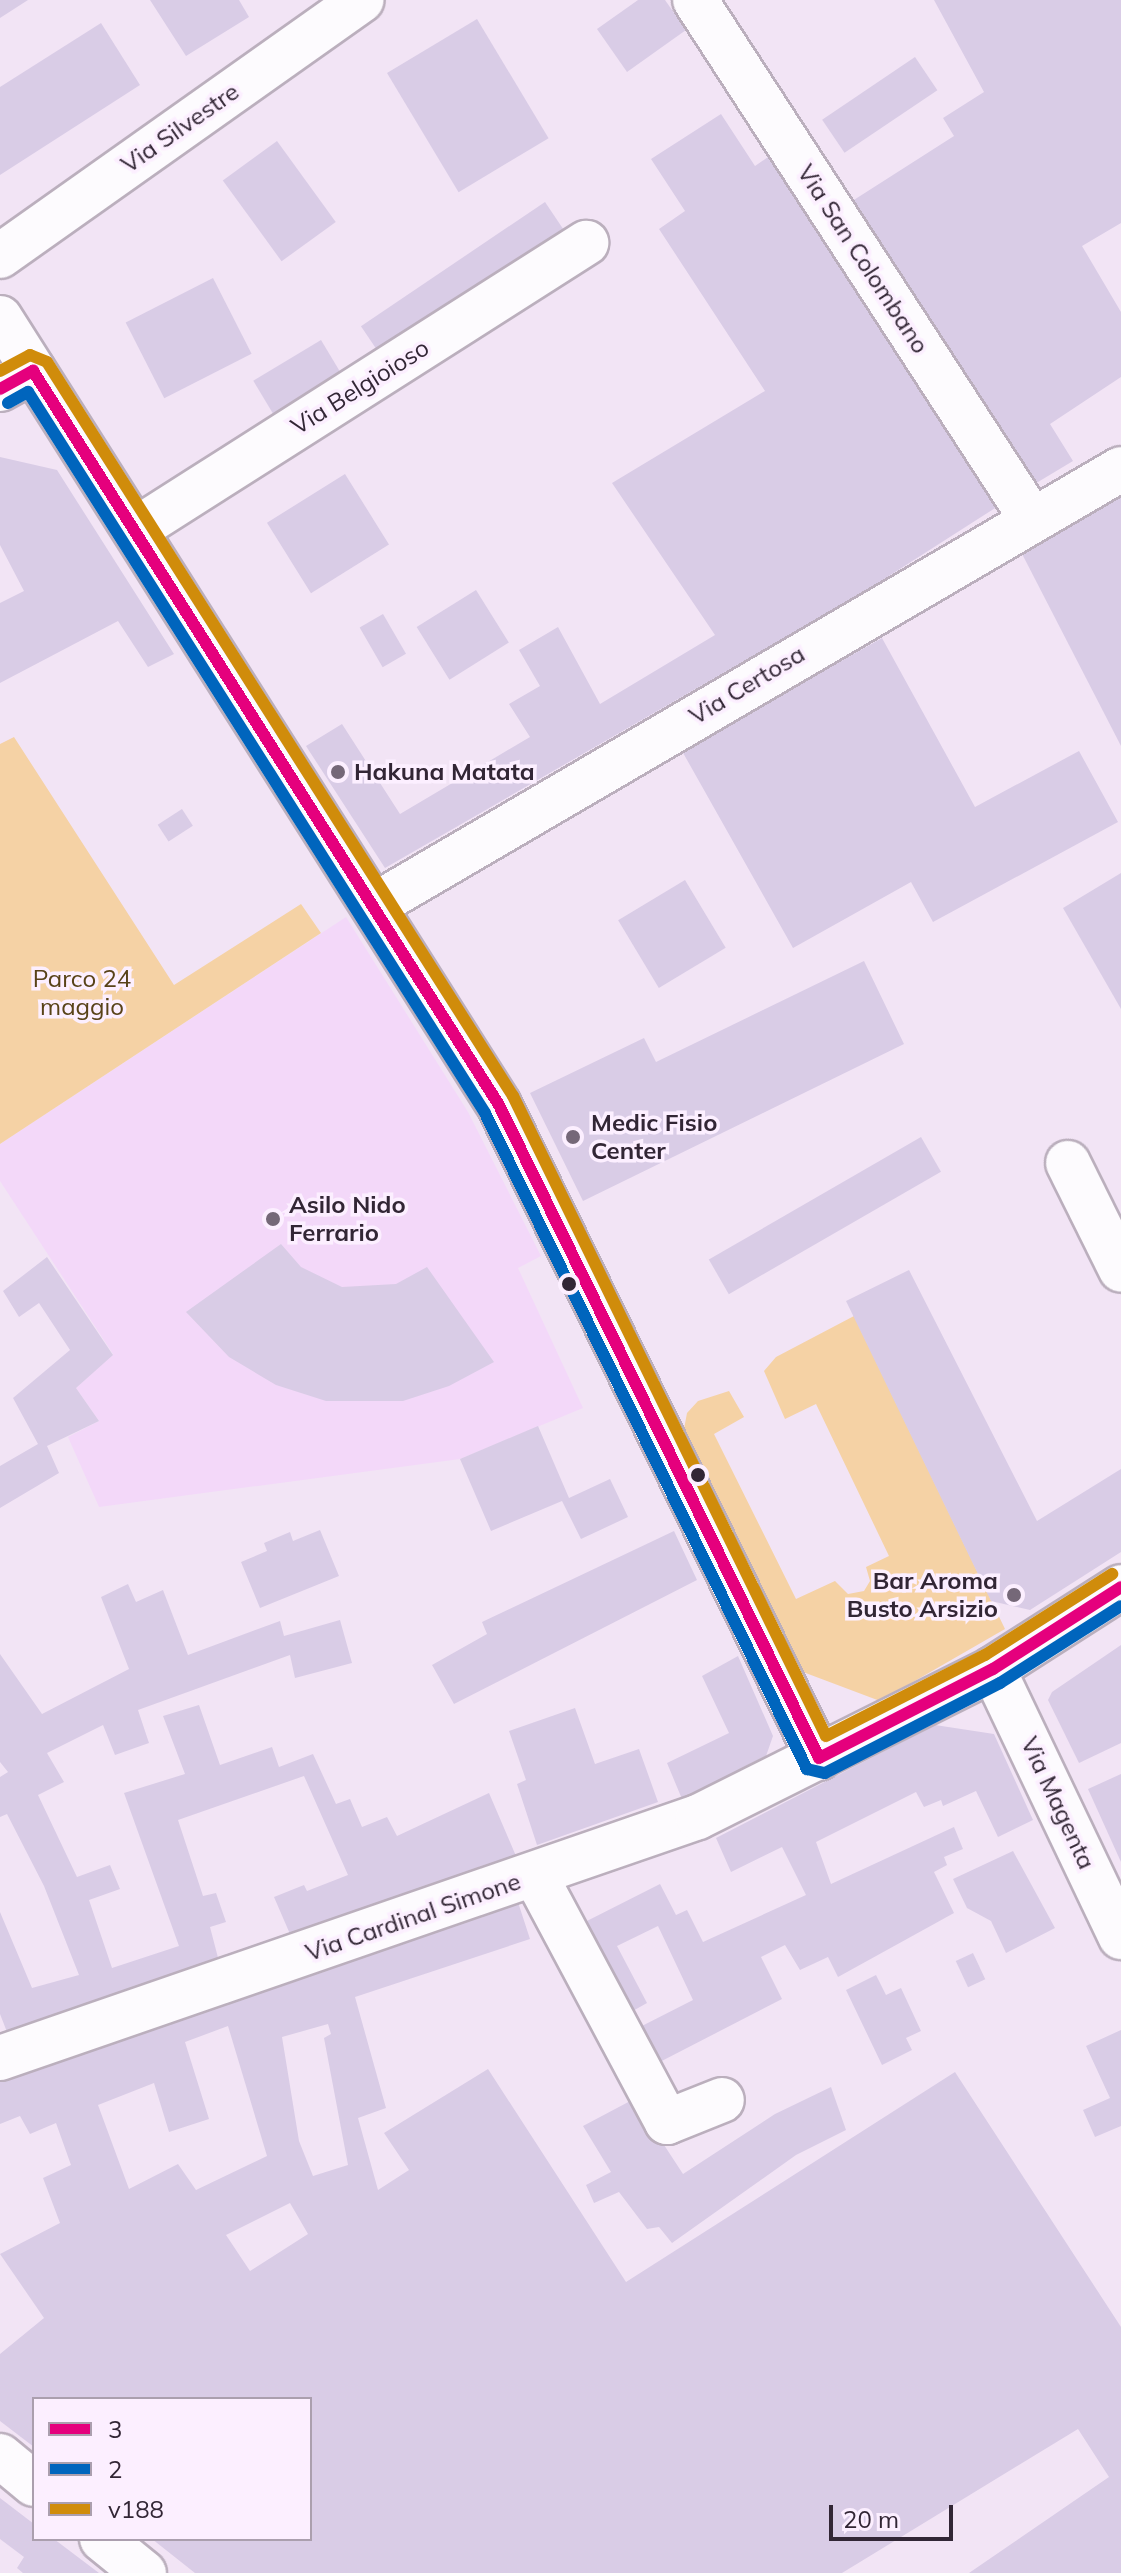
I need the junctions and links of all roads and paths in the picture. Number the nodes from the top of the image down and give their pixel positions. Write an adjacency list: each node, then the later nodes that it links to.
1 (361, 0): 4 (street, Via Silvestre)
2 (695, 0): 8 (street, Via San Colombano)
3 (586, 243): 9 (street, Via Belgioioso)
4 (0, 256)
5 (0, 318): 6 (street)
6 (16, 380): 9 (street)
7 (1121, 469): 8 (street, Via Certosa)
8 (1031, 518): 10 (street, Via Certosa)
9 (135, 530): 10 (street)
10 (375, 905): 15 (street)
11 (1068, 1163): 12 (street)
12 (1121, 1270)
13 (1121, 1587): 14 (street, Via Cardinal Simone)
14 (993, 1669): 15 (street, Via Cardinal Simone); 17 (street, Via Magenta)
15 (819, 1758): 16 (street, Via Cardinal Simone)
16 (535, 1875): 18 (street, Via Cardinal Simone); 19 (street)
17 (1121, 1937)
18 (1, 2054)
19 (722, 2100)
20 (0, 2456): 21 (street)
21 (32, 2482)
22 (104, 2541): 23 (street)
23 (144, 2573)

